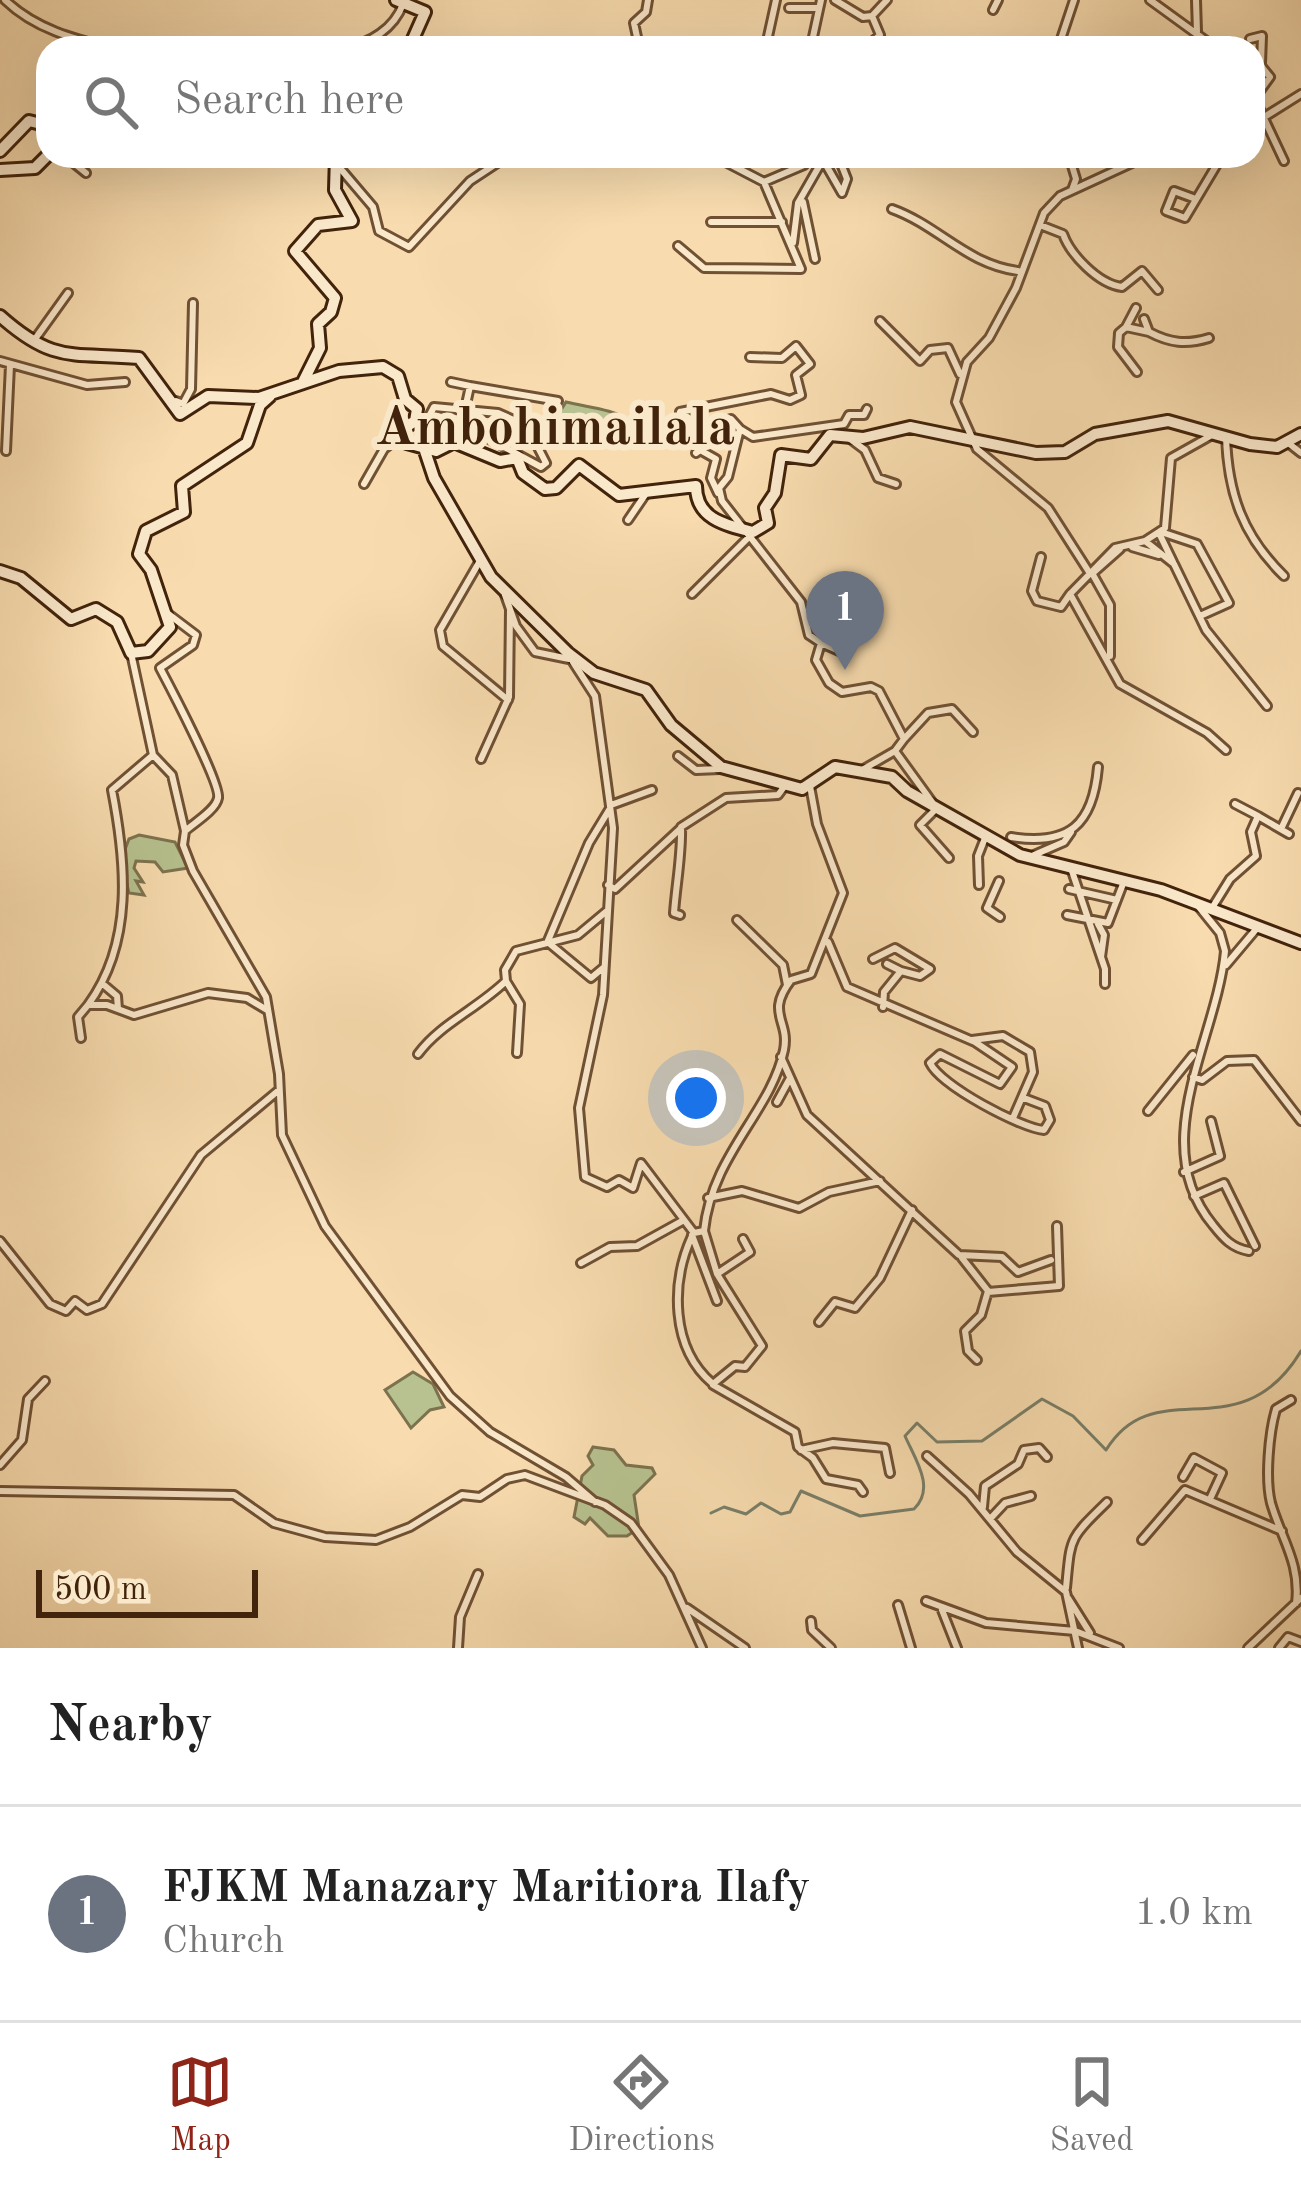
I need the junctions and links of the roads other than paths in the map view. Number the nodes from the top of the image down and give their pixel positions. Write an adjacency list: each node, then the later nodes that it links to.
1 (5, 0): 18 (street)
2 (430, 0): 13 (street)
3 (648, 0): 21 (street)
4 (776, 0): 22 (street)
5 (887, 0): 16 (street)
6 (998, 0): 15 (street)
7 (1074, 0): 25 (street)
8 (1150, 0): 17 (street)
9 (840, 1): 16 (street)
10 (399, 2): 13 (street); 19 (street)
11 (1197, 2): 17 (street)
12 (819, 4): 14 (street); 23 (street)
13 (417, 7): 20 (street)
14 (788, 8)
15 (992, 10)
16 (872, 16): 24 (street)
17 (1197, 32): 26 (street)
18 (66, 36)
19 (375, 36)
20 (415, 36)
21 (637, 36)
22 (767, 36)
23 (814, 36)
24 (879, 36)
25 (1062, 36)
26 (1202, 36)
27 (1301, 94): 28 (street)
28 (1265, 118)
29 (36, 123): 31 (street)
30 (1265, 126): 32 (street)
31 (0, 151)
32 (1284, 161)
33 (36, 167): 46 (street)
34 (80, 168): 47 (street)
35 (336, 168): 78 (street)
36 (343, 168): 37 (street)
37 (490, 168)
38 (737, 168): 48 (street)
39 (797, 168): 48 (street)
40 (818, 168): 51 (street)
41 (830, 168): 42 (street)
42 (843, 168)
43 (1073, 168): 49 (street)
44 (1114, 168): 49 (street)
45 (1216, 168): 50 (street)
46 (0, 170)
47 (86, 173)
48 (764, 182): 54 (street)
49 (1072, 190): 55 (street)
50 (1193, 198): 50 (street)
51 (802, 199): 56 (street); 58 (street)
52 (892, 209): 59 (street)
53 (711, 222): 54 (street)
54 (782, 222): 56 (street)
55 (1040, 225): 59 (street); 60 (street)
56 (792, 244): 57 (street)
57 (678, 246)
58 (815, 259)
59 (1018, 272): 76 (street)
60 (1158, 290)
61 (68, 293): 71 (street)
62 (193, 302): 82 (street)
63 (1136, 308): 67 (street)
64 (0, 316): 68 (street)
65 (1144, 319): 69 (street)
66 (880, 321): 76 (street)
67 (1126, 327): 69 (street); 75 (street)
68 (6, 328): 71 (street)
69 (1149, 332): 70 (street)
70 (1209, 338)
71 (32, 343): 82 (street)
72 (750, 357): 86 (street)
73 (0, 361): 74 (street)
74 (10, 365): 77 (street); 95 (street)
75 (1137, 372)
76 (961, 376): 92 (street)
77 (125, 382)
78 (303, 382): 81 (street); 87 (street)
79 (451, 382): 80 (street)
80 (470, 386): 83 (street); 84 (street)
81 (270, 395): 82 (street); 118 (street)
82 (168, 401)
83 (558, 401)
84 (465, 409): 88 (street); 88 (street)
85 (867, 409): 86 (street)
86 (740, 429): 101 (street)
87 (402, 434): 94 (street); 98 (street)
88 (435, 434): 94 (street)
89 (1301, 434): 93 (street)
90 (1220, 435): 92 (street); 93 (street); 103 (street); 113 (street)
91 (847, 436): 92 (street); 99 (street); 104 (street)
92 (971, 438): 112 (street)
93 (1284, 444): 96 (street)
94 (426, 450): 100 (street); 107 (street)
95 (6, 451)
96 (1301, 452)
97 (696, 453): 101 (street)
98 (364, 484)
99 (896, 484)
100 (645, 495): 102 (street); 104 (street)
101 (721, 495): 104 (street)
102 (628, 520)
103 (1160, 532): 105 (street); 110 (street); 119 (street)
104 (749, 533): 115 (street); 120 (street)
105 (1145, 541): 106 (street); 108 (street)
106 (1123, 545): 108 (street); 112 (street)
107 (483, 556): 114 (street); 125 (street)
108 (1160, 556): 110 (street)
109 (1041, 557): 116 (street)
110 (1174, 564): 119 (street)
111 (0, 571): 121 (street)
112 (1089, 574): 116 (street); 124 (street)
113 (1284, 576)
114 (502, 590): 117 (street); 122 (street)
115 (692, 594)
116 (1070, 594): 124 (street)
117 (510, 610): 122 (street); 125 (street)
118 (166, 611): 121 (street); 146 (street)
119 (1199, 616): 126 (street)
120 (821, 643): 123 (street); 128 (street)
121 (131, 653): 131 (street)
122 (565, 653): 134 (street); 142 (street)
123 (846, 654)
124 (1109, 659): 129 (street)
125 (508, 700): 133 (street)
126 (1267, 706)
127 (973, 732): 128 (street)
128 (904, 739): 130 (street)
129 (1226, 750)
130 (895, 751): 136 (street); 143 (street)
131 (153, 755): 146 (street); 179 (street)
132 (678, 756): 134 (street)
133 (481, 759)
134 (722, 766): 138 (street)
135 (1099, 767): 147 (street)
136 (856, 774): 137 (street); 143 (street)
137 (811, 786): 138 (street); 169 (street)
138 (784, 787): 145 (street)
139 (652, 790): 142 (street)
140 (1298, 793): 144 (street)
141 (1235, 804): 144 (street)
142 (611, 806): 155 (street); 170 (street)
143 (935, 807): 148 (street); 151 (street)
144 (1258, 816): 161 (street)
145 (680, 829): 155 (street); 163 (street)
146 (185, 831): 184 (street)
147 (1071, 832): 149 (street); 150 (street)
148 (984, 835): 150 (street); 156 (street)
149 (1011, 837)
150 (1025, 857): 152 (street)
151 (949, 858)
152 (1072, 871): 154 (street); 158 (street)
153 (999, 881): 165 (street)
154 (1123, 884): 159 (street); 160 (street)
155 (608, 885): 162 (street)
156 (979, 885)
157 (1069, 889): 158 (street)
158 (1081, 892): 159 (street); 167 (street)
159 (1118, 900): 167 (street)
160 (1192, 900): 161 (street); 175 (street)
161 (1212, 908): 168 (street)
162 (608, 910): 170 (street); 174 (street)
163 (680, 915)
164 (1067, 915): 167 (street)
165 (1000, 917)
166 (737, 920): 180 (street)
167 (1093, 921): 178 (street)
168 (1258, 927): 171 (street); 175 (street)
169 (827, 939): 180 (street); 182 (street)
170 (547, 943): 174 (street); 177 (street)
171 (1301, 943)
172 (873, 959): 176 (street)
173 (886, 964): 176 (street)
174 (605, 965): 207 (street)
175 (1223, 968): 187 (street)
176 (901, 971): 182 (street)
177 (506, 981): 188 (street); 189 (street)
178 (1105, 984)
179 (104, 985): 181 (street); 183 (street)
180 (787, 985): 190 (street)
181 (88, 1005): 183 (street); 185 (street)
182 (883, 1007): 186 (street)
183 (118, 1009): 184 (street)
184 (270, 1012): 195 (street)
185 (81, 1038)
186 (970, 1040): 196 (street); 199 (street)
187 (1198, 1047): 191 (street); 192 (street)
188 (517, 1053)
189 (418, 1054)
190 (781, 1056): 193 (street); 205 (street)
191 (1176, 1076): 194 (street); 198 (street)
192 (1193, 1077): 194 (street); 201 (street)
193 (789, 1080): 197 (street); 203 (street)
194 (1192, 1089): 202 (street)
195 (278, 1090): 211 (street); 233 (street)
196 (1024, 1098): 199 (street); 199 (street)
197 (777, 1102)
198 (1148, 1111)
199 (1013, 1118)
200 (1211, 1121): 202 (street)
201 (1301, 1121)
202 (1184, 1172): 204 (street)
203 (880, 1181): 205 (street); 206 (street)
204 (1193, 1196): 204 (street)
205 (708, 1198): 209 (street)
206 (912, 1210): 212 (street); 218 (street)
207 (684, 1220): 209 (street); 214 (street)
208 (1058, 1226): 216 (street)
209 (696, 1233): 215 (street); 217 (street); 221 (street)
210 (743, 1239): 215 (street)
211 (0, 1241)
212 (959, 1255): 213 (street); 216 (street)
213 (1052, 1260)
214 (581, 1263)
215 (717, 1274): 221 (street)
216 (988, 1292): 219 (street)
217 (717, 1300)
218 (819, 1322)
219 (977, 1360)
220 (45, 1381): 226 (street)
221 (710, 1383): 223 (street)
222 (1291, 1400): 237 (street)
223 (801, 1450): 227 (street); 230 (street)
224 (927, 1456): 235 (street)
225 (1047, 1457): 235 (street)
226 (0, 1465)
227 (890, 1473)
228 (1183, 1477): 232 (street)
229 (0, 1491): 233 (street)
230 (863, 1492)
231 (1031, 1496): 236 (street)
232 (1210, 1499): 237 (street); 238 (street)
233 (595, 1502): 246 (street)
234 (1107, 1502): 242 (street)
235 (983, 1510): 236 (street)
236 (991, 1518): 242 (street)
237 (1282, 1531): 239 (street)
238 (1142, 1540)
239 (1290, 1544): 240 (street); 244 (street)
240 (1301, 1556)
241 (478, 1574): 252 (street)
242 (1067, 1595): 249 (street); 250 (street)
243 (926, 1600): 247 (street)
244 (1299, 1600): 260 (street)
245 (898, 1605): 256 (street)
246 (684, 1606): 253 (street); 254 (street)
247 (942, 1610): 249 (street); 257 (street)
248 (811, 1621): 255 (street)
249 (1076, 1631): 250 (street); 258 (street)
250 (1091, 1636): 259 (street)
251 (1300, 1644): 261 (street)
252 (458, 1648)
253 (702, 1648)
254 (745, 1648)
255 (830, 1648)
256 (911, 1648)
257 (957, 1648)
258 (1078, 1648)
259 (1119, 1648)
260 (1248, 1648)
261 (1279, 1648)

